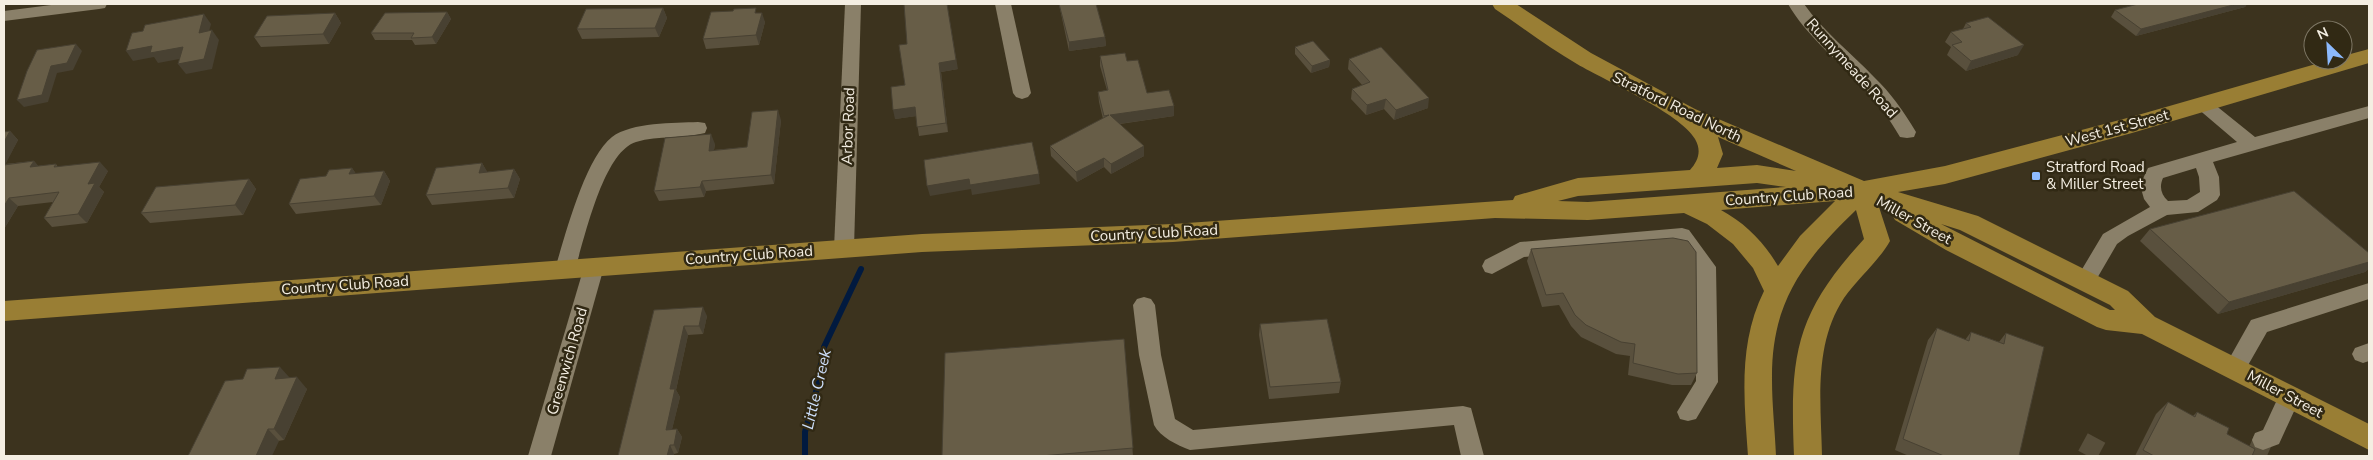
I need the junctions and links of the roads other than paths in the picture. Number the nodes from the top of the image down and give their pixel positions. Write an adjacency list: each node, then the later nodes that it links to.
1 (99, 4): 6 (street)
2 (853, 4): 21 (street, Arbor Road)
3 (1003, 4): 8 (street)
4 (1502, 4): 11 (main road, Stratford Road North)
5 (1796, 4): 13 (street, Runnymeade Road)
6 (4, 16)
7 (2369, 57): 9 (main road, West 1st Street)
8 (1022, 93)
9 (2203, 104): 14 (street); 17 (main road, West 1st Street)
10 (2369, 112): 14 (street)
11 (1688, 115): 16 (main road); 17 (main road, Stratford Road North)
12 (698, 128): 24 (street)
13 (1907, 132)
14 (2252, 144): 15 (street)
15 (2202, 159): 19 (street); 19 (street)
16 (1696, 179): 17 (main road, Country Club Road); 20 (main road, Country Club Road)
17 (1862, 190): 18 (main road, Country Club Road); 25 (main road, Miller Street); 26 (main road); 30 (main road, Miller Street); 39 (main road)
18 (1684, 203): 20 (main road, Country Club Road); 26 (main road)
19 (2164, 208): 25 (street)
20 (1495, 209): 21 (main road, Country Club Road)
21 (844, 248): 23 (main road, Country Club Road)
22 (1492, 266): 33 (street)
23 (594, 267): 24 (main road, Country Club Road); 36 (street, Greenwich Road)
24 (565, 269): 29 (main road, Country Club Road)
25 (2085, 281): 30 (main road, Miller Street)
26 (1776, 290): 38 (main road)
27 (2369, 292): 31 (street)
28 (1144, 306): 37 (street)
29 (4, 311)
30 (2146, 324): 31 (main road, Miller Street)
31 (2235, 368): 32 (main road, Miller Street)
32 (2290, 396): 34 (main road, Miller Street); 35 (street)
33 (1688, 412)
34 (2369, 438)
35 (2263, 440)
36 (539, 456)
37 (1472, 456)
38 (1762, 456)
39 (1808, 456)

